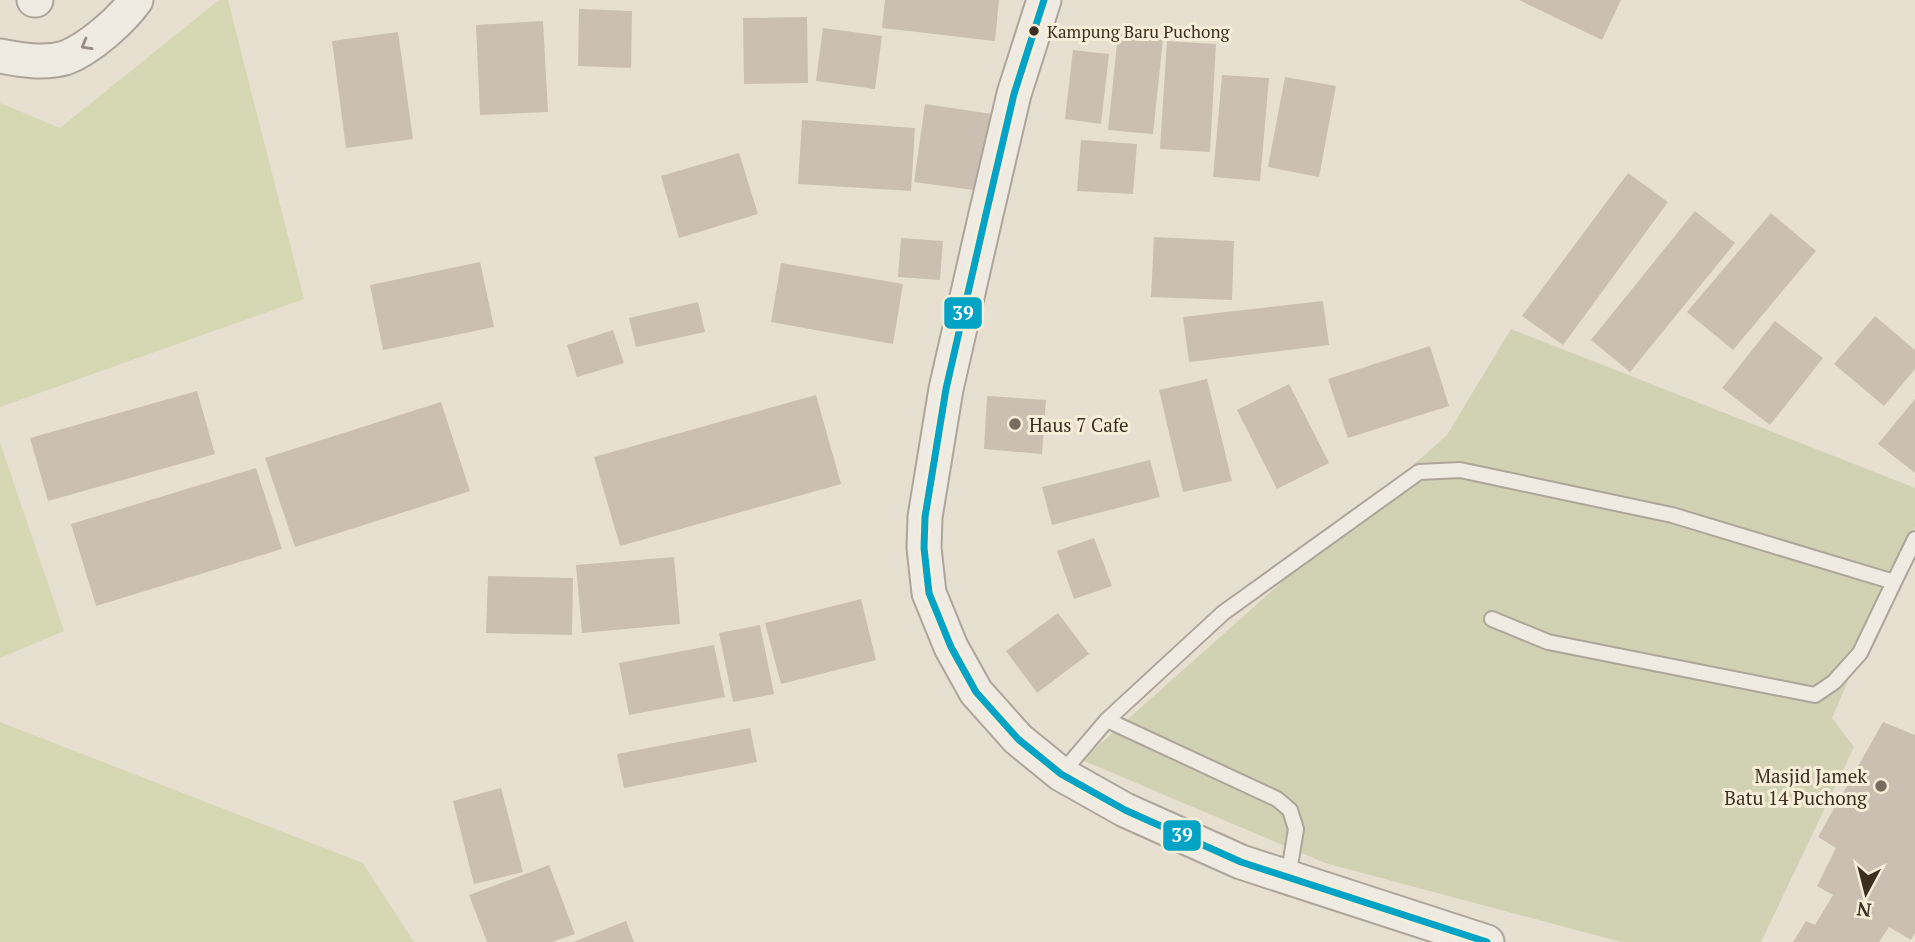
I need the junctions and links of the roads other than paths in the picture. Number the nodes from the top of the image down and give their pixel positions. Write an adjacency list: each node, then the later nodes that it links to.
1 (136, 0): 3 (street, one-way to 3)
2 (1044, 0): 8 (street)
3 (0, 56)
4 (1915, 539): 5 (lane)
5 (1894, 582): 6 (lane); 7 (lane)
6 (1492, 619)
7 (1107, 720): 8 (lane); 9 (lane)
8 (1061, 774): 9 (street)
9 (1288, 878): 10 (street)
10 (1487, 942)

